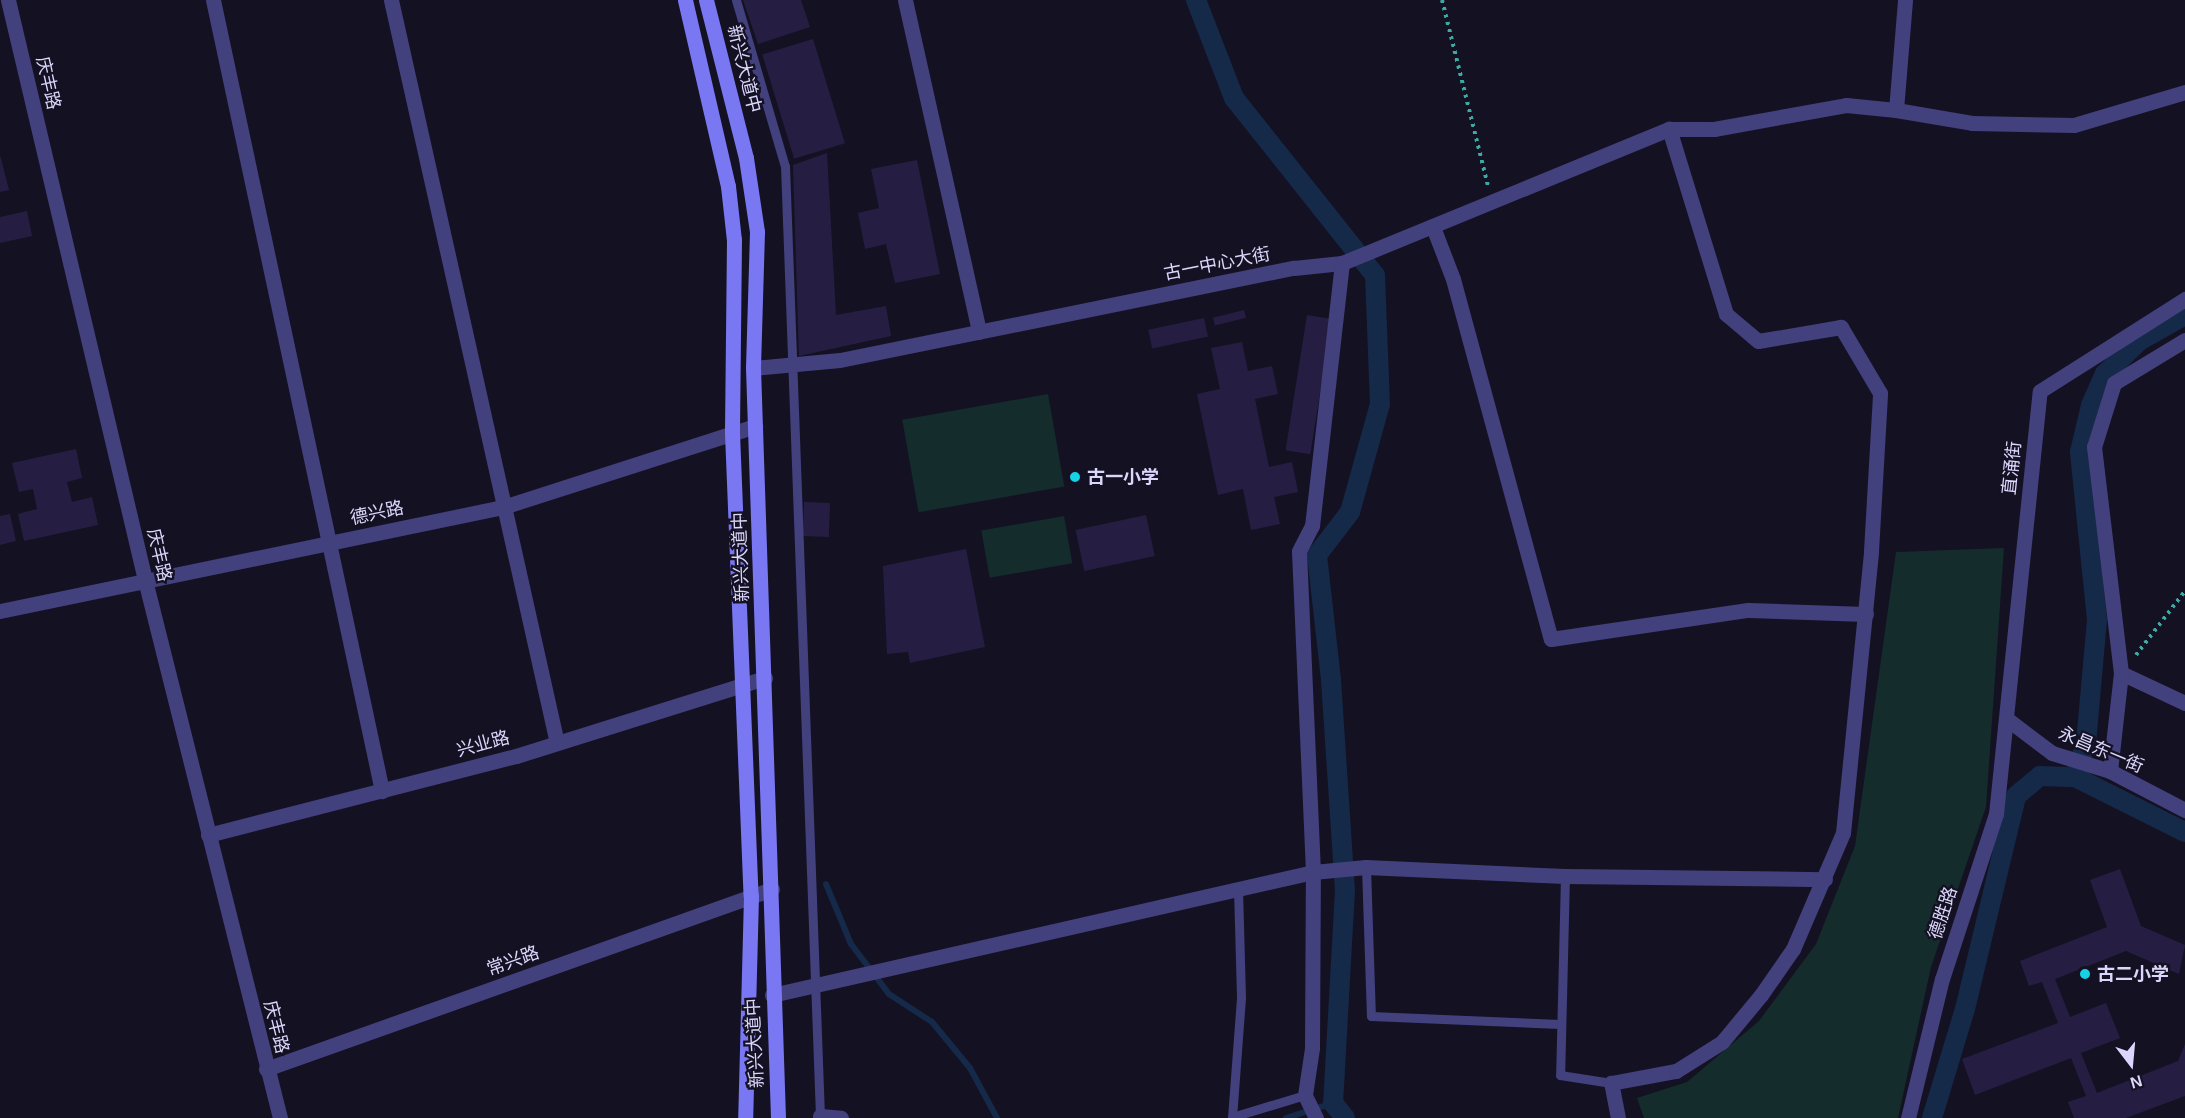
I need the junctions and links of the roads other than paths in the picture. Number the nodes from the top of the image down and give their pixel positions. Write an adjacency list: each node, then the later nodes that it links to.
1 (8, 0): 23 (street, 庆丰路)
2 (213, 0): 22 (street)
3 (391, 0): 21 (street)
4 (685, 0): 20 (main road, 新兴大道中)
5 (706, 0): 18 (main road, 新兴大道中)
6 (736, 0): 17 (lane)
7 (905, 0): 15 (street)
8 (1905, 0): 10 (street)
9 (2185, 92): 10 (street)
10 (1896, 110): 11 (street)
11 (1669, 129): 12 (street, 古一中心大街); 25 (street)
12 (1433, 227): 13 (street, 古一中心大街); 25 (street)
13 (1342, 263): 15 (street, 古一中心大街); 37 (street)
14 (2185, 299): 30 (street, 直涌街)
15 (979, 332): 17 (street, 古一中心大街)
16 (2185, 340): 26 (street)
17 (796, 364): 18 (street, 古一中心大街); 43 (lane)
18 (753, 368): 19 (main road, 新兴大道中)
19 (755, 426): 20 (street, 德兴路); 27 (main road, 新兴大道中)
20 (732, 434): 21 (street, 德兴路); 28 (main road, 新兴大道中)
21 (503, 507): 22 (street, 德兴路); 31 (street)
22 (326, 543): 23 (street, 德兴路); 33 (street)
23 (145, 580): 24 (street, 德兴路); 35 (street, 庆丰路)
24 (0, 611)
25 (1866, 614): 39 (street)
26 (2121, 673): 29 (street); 32 (street)
27 (765, 678): 28 (street, 兴业路); 40 (main road, 新兴大道中)
28 (741, 686): 31 (street, 兴业路); 42 (main road, 新兴大道中)
29 (2185, 703)
30 (2007, 719): 32 (street, 永昌东一街); 56 (street, 德胜路)
31 (557, 743): 33 (street, 兴业路)
32 (2110, 771): 34 (street, 永昌东一街)
33 (382, 791): 35 (street, 兴业路)
34 (2185, 810)
35 (208, 835): 46 (street, 庆丰路)
36 (1366, 867): 37 (street); 38 (street); 45 (lane)
37 (1313, 872): 41 (street); 48 (street)
38 (1565, 876): 39 (street); 45 (lane)
39 (1825, 879): 47 (street)
40 (772, 889): 42 (street, 常兴路); 44 (main road, 新兴大道中)
41 (1238, 889): 43 (street); 48 (lane)
42 (751, 896): 46 (street, 常兴路); 51 (main road, 新兴大道中)
43 (819, 984): 44 (street); 49 (lane)
44 (772, 994): 52 (main road, 新兴大道中)
45 (1560, 1024): 47 (lane)
46 (266, 1069): 50 (street, 庆丰路)
47 (1611, 1083): 55 (street)
48 (1305, 1095): 54 (street)
49 (820, 1117): 53 (street)
50 (280, 1118)
51 (745, 1118)
52 (778, 1118)
53 (841, 1118)
54 (1316, 1118)
55 (1618, 1118)
56 (1908, 1118)

